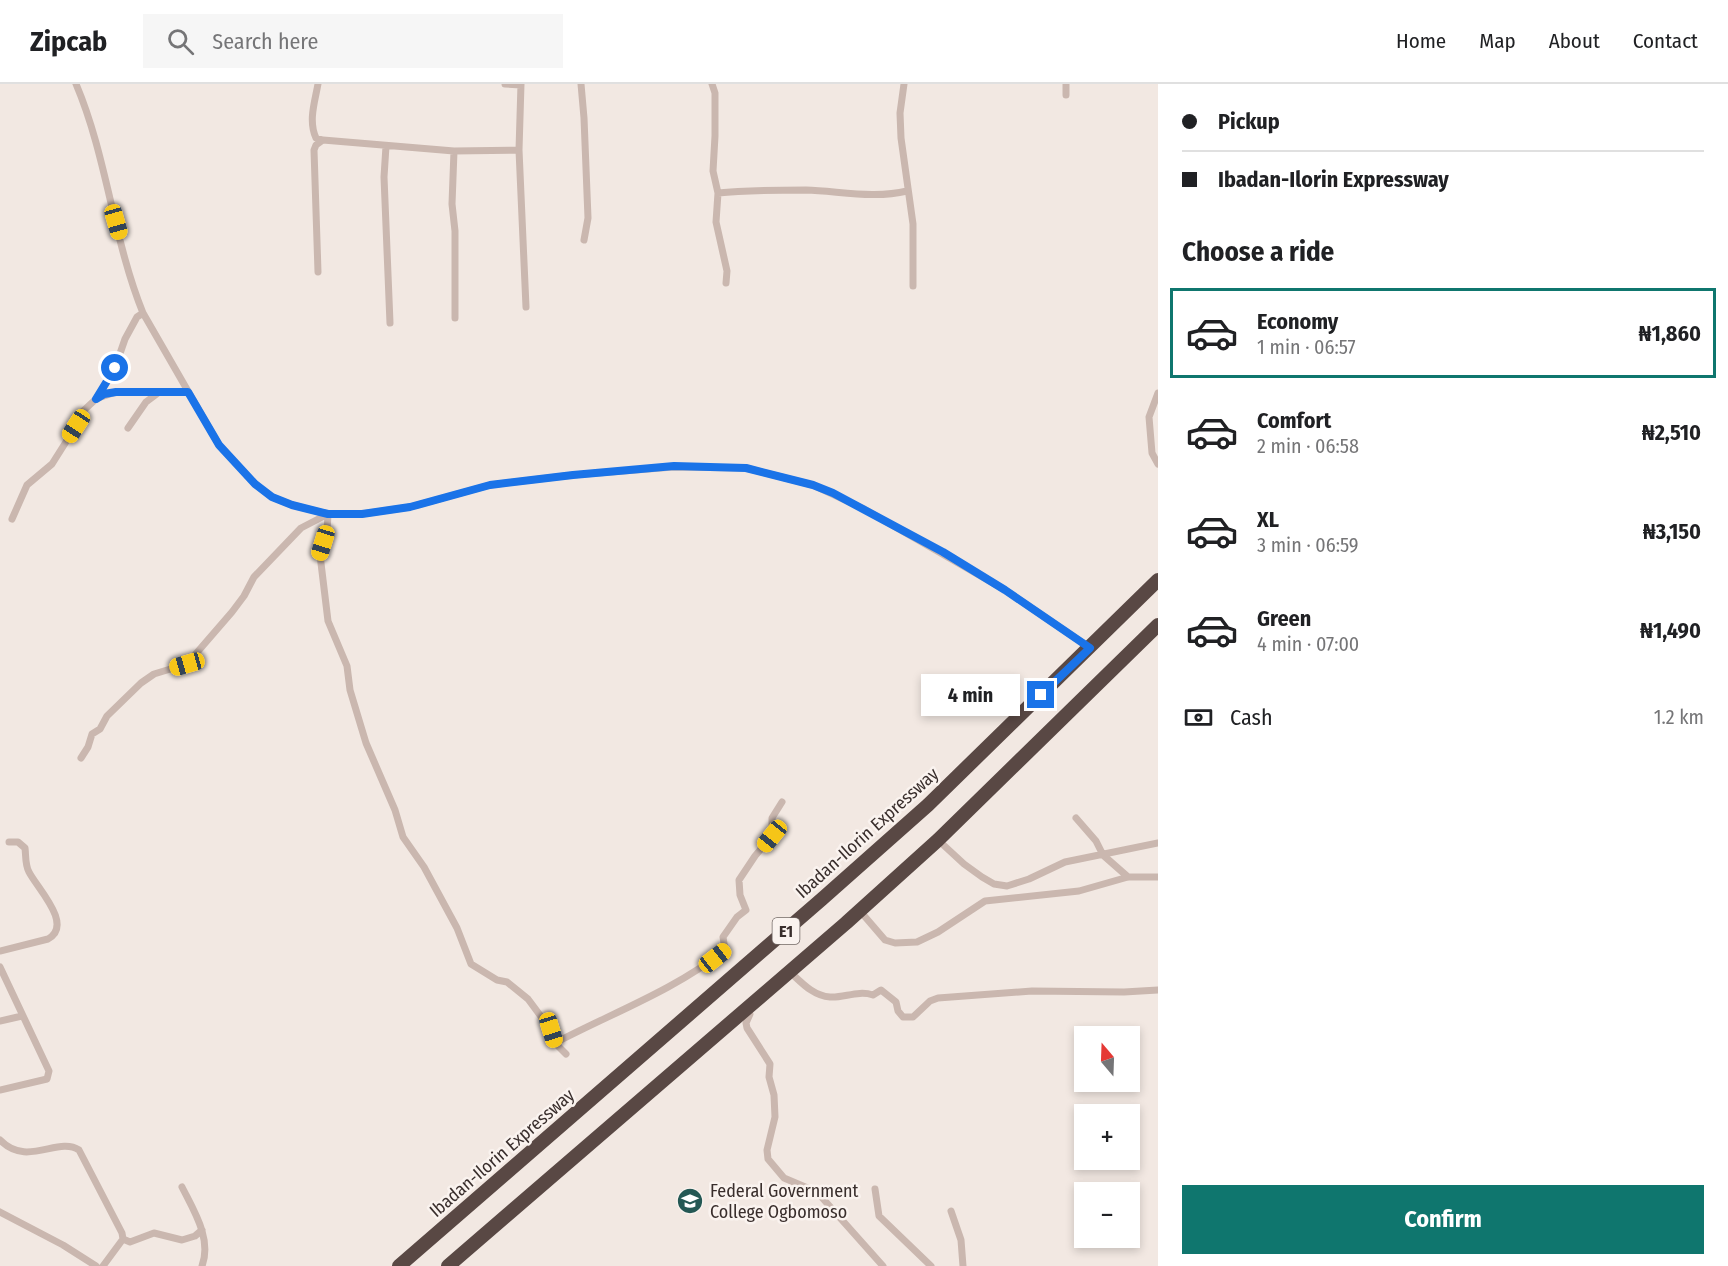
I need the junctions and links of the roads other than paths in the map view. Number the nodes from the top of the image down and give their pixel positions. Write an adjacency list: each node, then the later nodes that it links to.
1 (76, 84): 21 (street)
2 (318, 84): 10 (street)
3 (505, 84): 8 (street)
4 (581, 84): 16 (street)
5 (712, 84): 15 (street)
6 (904, 84): 14 (street)
7 (1066, 84): 9 (street)
8 (521, 85): 12 (street)
9 (1066, 94)
10 (323, 140): 11 (street); 17 (street)
11 (386, 146): 13 (street); 23 (street)
12 (519, 150): 13 (street); 20 (street)
13 (454, 151): 22 (street)
14 (907, 191): 15 (street); 19 (street)
15 (718, 193): 18 (street)
16 (584, 240)
17 (318, 272)
18 (726, 283)
19 (913, 286)
20 (526, 307)
21 (143, 313): 24 (street); 27 (street)
22 (455, 318)
23 (390, 323)
24 (188, 392): 25 (street); 30 (street)
25 (158, 393): 27 (street); 28 (street)
26 (1158, 393): 29 (street)
27 (96, 399): 31 (street)
28 (128, 428)
29 (1158, 464)
30 (328, 514): 34 (street); 35 (street); 52 (street)
31 (12, 519)
32 (1158, 580): 34 (highway, Ibadan-Ilorin Expressway / E1)
33 (1158, 625): 38 (highway, E1)
34 (1090, 648): 65 (highway, Ibadan-Ilorin Expressway / E1)
35 (81, 758)
36 (782, 802): 52 (street)
37 (1076, 818): 41 (street)
38 (938, 840): 41 (street); 44 (highway, E1)
39 (9, 842): 45 (street)
40 (1158, 843): 41 (street)
41 (1102, 854): 42 (street)
42 (1128, 877): 43 (street); 44 (street)
43 (1158, 877)
44 (860, 911): 47 (highway, E1)
45 (0, 951)
46 (0, 967): 50 (street)
47 (790, 972): 48 (street); 49 (highway, E1)
48 (1158, 990)
49 (747, 1009): 66 (highway, E1); 67 (street)
50 (22, 1016): 51 (street); 54 (street)
51 (0, 1021)
52 (555, 1043): 53 (street)
53 (566, 1054)
54 (0, 1090)
55 (0, 1140): 61 (street)
56 (182, 1187): 60 (street)
57 (875, 1189): 68 (street)
58 (951, 1211): 69 (street)
59 (0, 1212): 62 (street)
60 (202, 1230): 61 (street); 64 (street)
61 (123, 1239): 63 (street)
62 (96, 1266)
63 (103, 1266)
64 (202, 1266)
65 (399, 1266)
66 (448, 1266)
67 (884, 1266)
68 (931, 1266)
69 (963, 1266)

